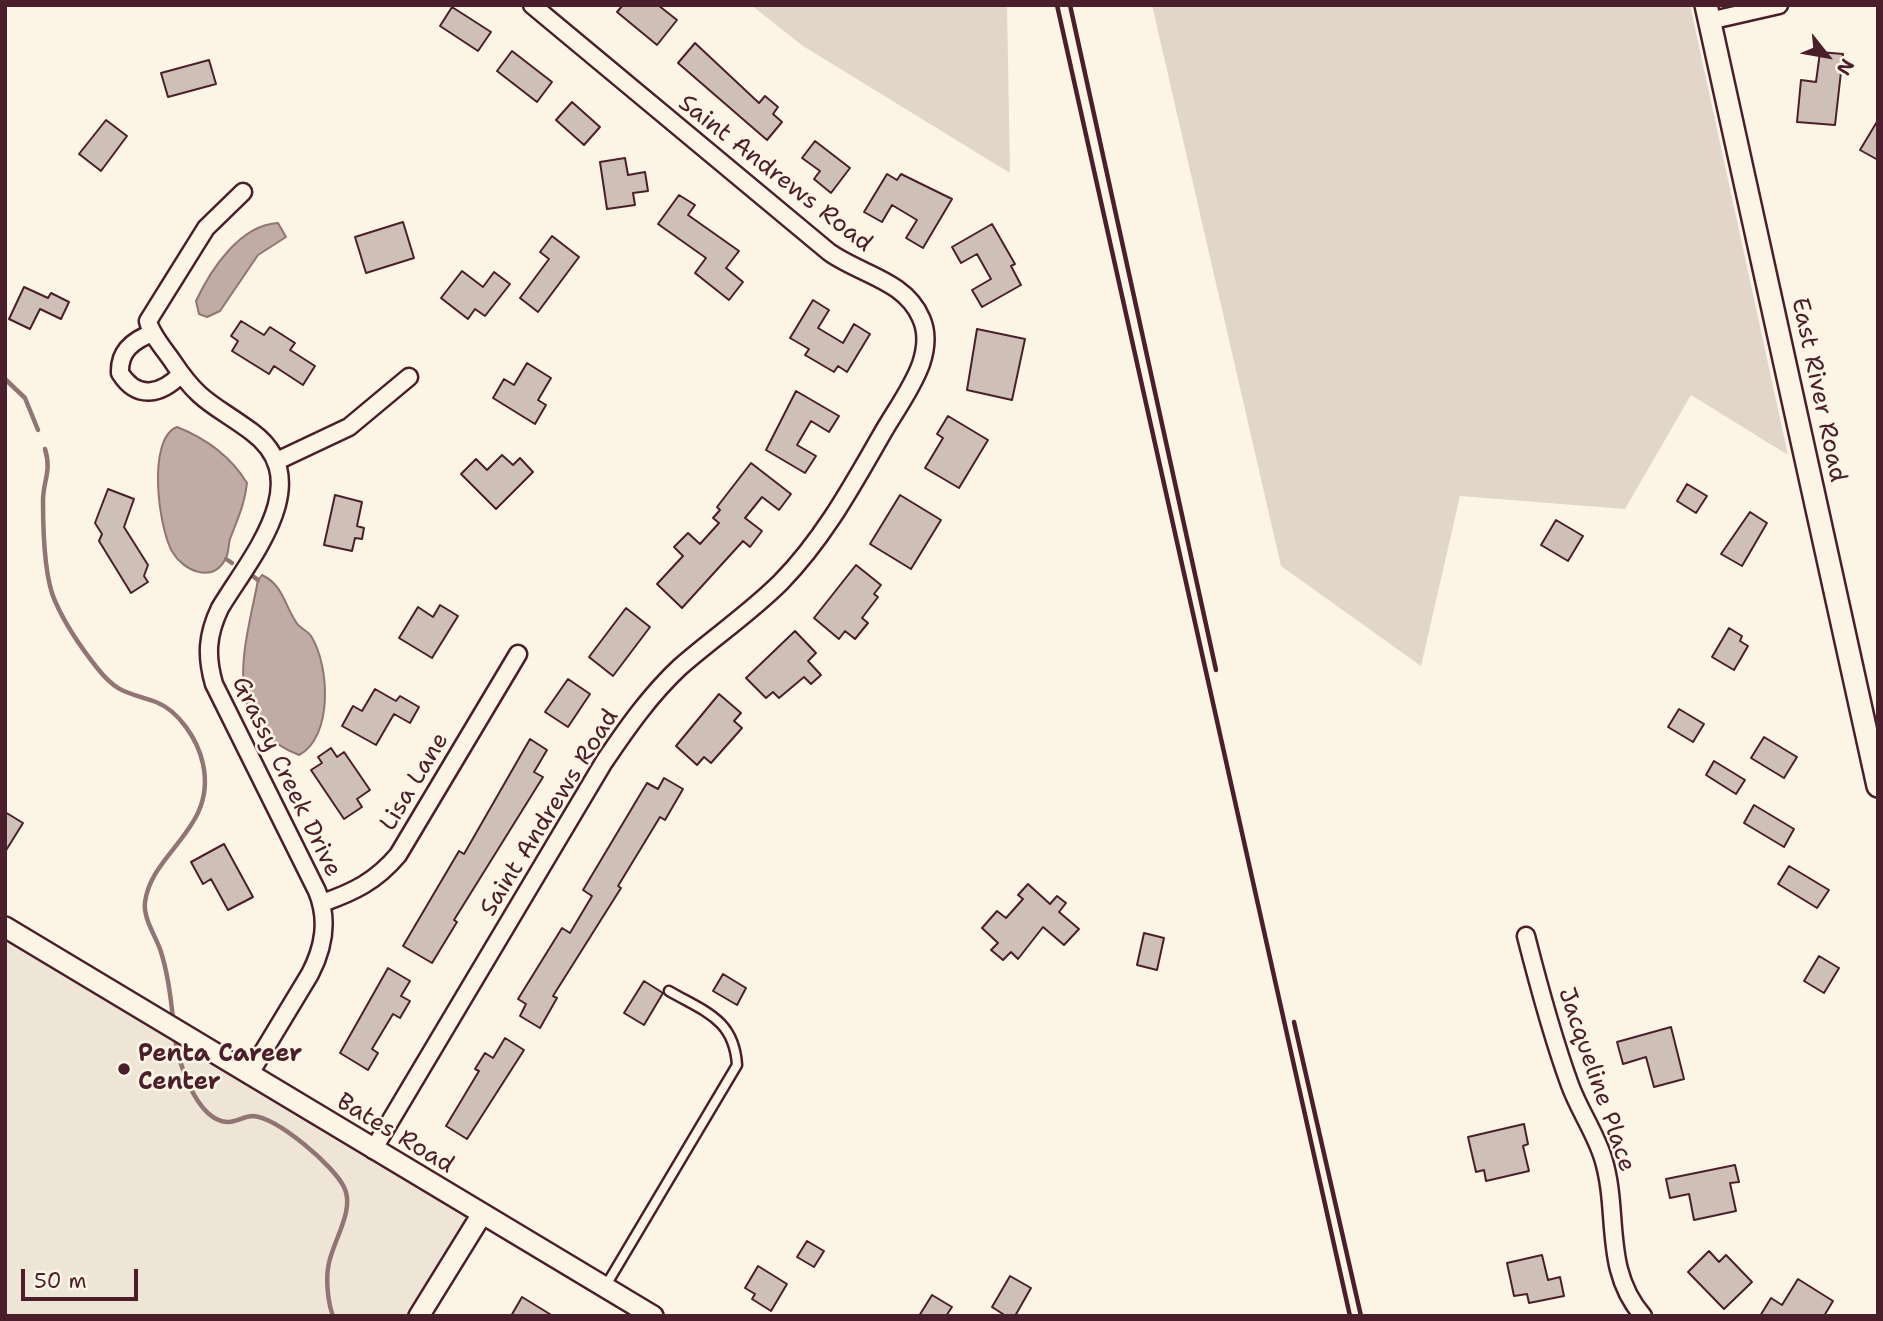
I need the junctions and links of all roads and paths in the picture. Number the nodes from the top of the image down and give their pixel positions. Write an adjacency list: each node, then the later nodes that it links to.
1 (532, 5): 16 (street, Saint Andrews Road)
2 (1779, 5): 3 (street)
3 (1708, 13): 10 (main road, East River Road)
4 (243, 192): 5 (street)
5 (153, 333): 6 (street); 6 (street)
6 (181, 374): 8 (street)
7 (409, 377): 8 (street)
8 (276, 461): 11 (street, Grassy Creek Drive)
9 (518, 654): 11 (street, Lisa Lane)
10 (1878, 786)
11 (322, 903): 15 (street, Grassy Creek Drive)
12 (5, 927): 15 (street, Bates Road)
13 (1527, 936): 21 (street, Jacqueline Place)
14 (669, 991): 18 (lane)
15 (249, 1075): 16 (street, Bates Road)
16 (373, 1150): 17 (street, Bates Road)
17 (482, 1214): 18 (street, Bates Road); 19 (street)
18 (605, 1287): 20 (street, Bates Road)
19 (422, 1312)
20 (653, 1316)
21 (1643, 1316)

